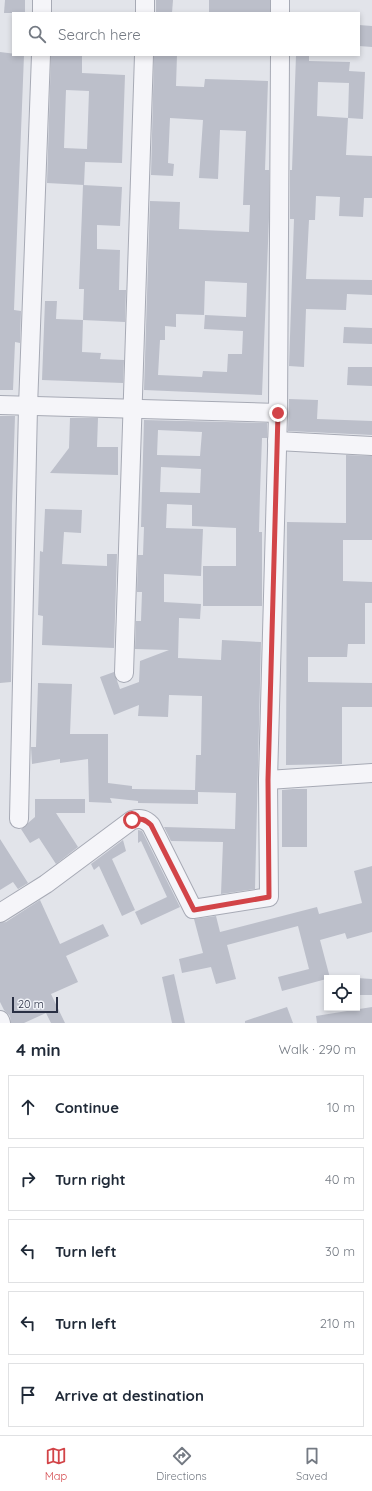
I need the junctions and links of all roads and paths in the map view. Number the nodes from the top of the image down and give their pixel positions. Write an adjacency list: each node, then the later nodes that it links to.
1 (42, 0): 4 (street)
2 (145, 0): 5 (street)
3 (280, 0): 6 (street)
4 (42, 12)
5 (145, 12)
6 (280, 12)
7 (40, 56): 11 (street)
8 (144, 56): 12 (street)
9 (280, 56): 13 (street)
10 (0, 405): 11 (street)
11 (28, 407): 12 (street); 19 (street)
12 (132, 408): 13 (street); 16 (street)
13 (278, 413): 14 (street)
14 (277, 441): 15 (street); 18 (street)
15 (372, 446)
16 (124, 673)
17 (372, 773): 18 (street)
18 (268, 780): 20 (street)
19 (19, 819)
20 (0, 913)
21 (0, 1020): 22 (street)
22 (1, 1023)

